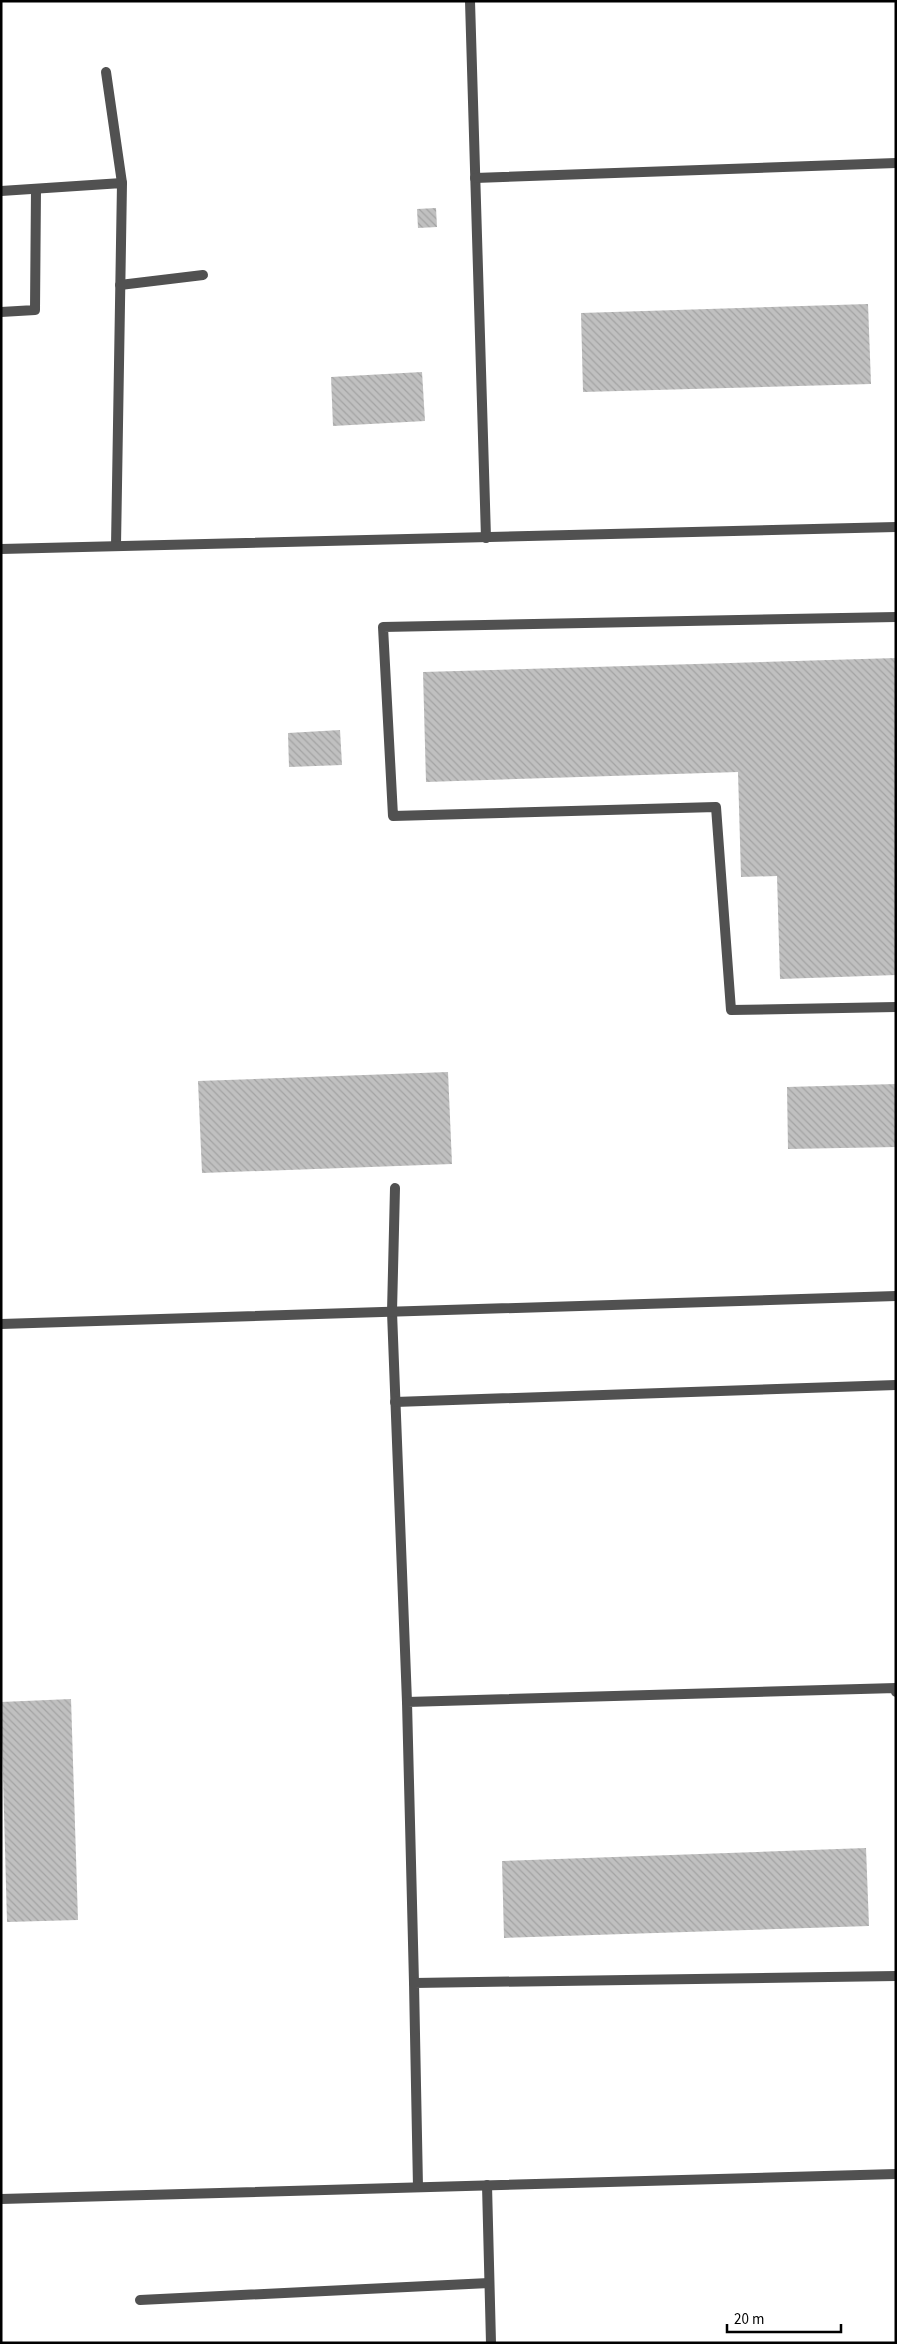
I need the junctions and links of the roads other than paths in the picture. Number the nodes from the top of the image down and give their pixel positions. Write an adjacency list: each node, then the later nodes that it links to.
1 (470, 1): 4 (lane)
2 (106, 72): 5 (lane)
3 (896, 162): 4 (lane)
4 (475, 178): 12 (lane)
5 (122, 183): 6 (lane); 9 (lane)
6 (36, 189): 7 (lane); 10 (lane)
7 (1, 191)
8 (203, 275): 9 (lane)
9 (120, 285): 13 (lane)
10 (1, 312)
11 (896, 527): 12 (lane)
12 (486, 538): 13 (lane)
13 (116, 546): 14 (lane)
14 (1, 549)
15 (896, 617): 16 (lane)
16 (896, 1007)
17 (395, 1188): 19 (lane)
18 (896, 1296): 19 (lane)
19 (392, 1312): 20 (lane); 22 (lane)
20 (1, 1324)
21 (896, 1386): 22 (lane)
22 (395, 1402): 24 (lane)
23 (896, 1692): 24 (lane)
24 (407, 1702): 26 (lane)
25 (896, 1976): 26 (lane)
26 (414, 1983): 29 (lane)
27 (896, 2174): 28 (lane)
28 (487, 2186): 29 (lane); 31 (lane)
29 (418, 2187): 30 (lane)
30 (1, 2199)
31 (489, 2282): 32 (lane); 33 (lane)
32 (140, 2300)
33 (491, 2343)

